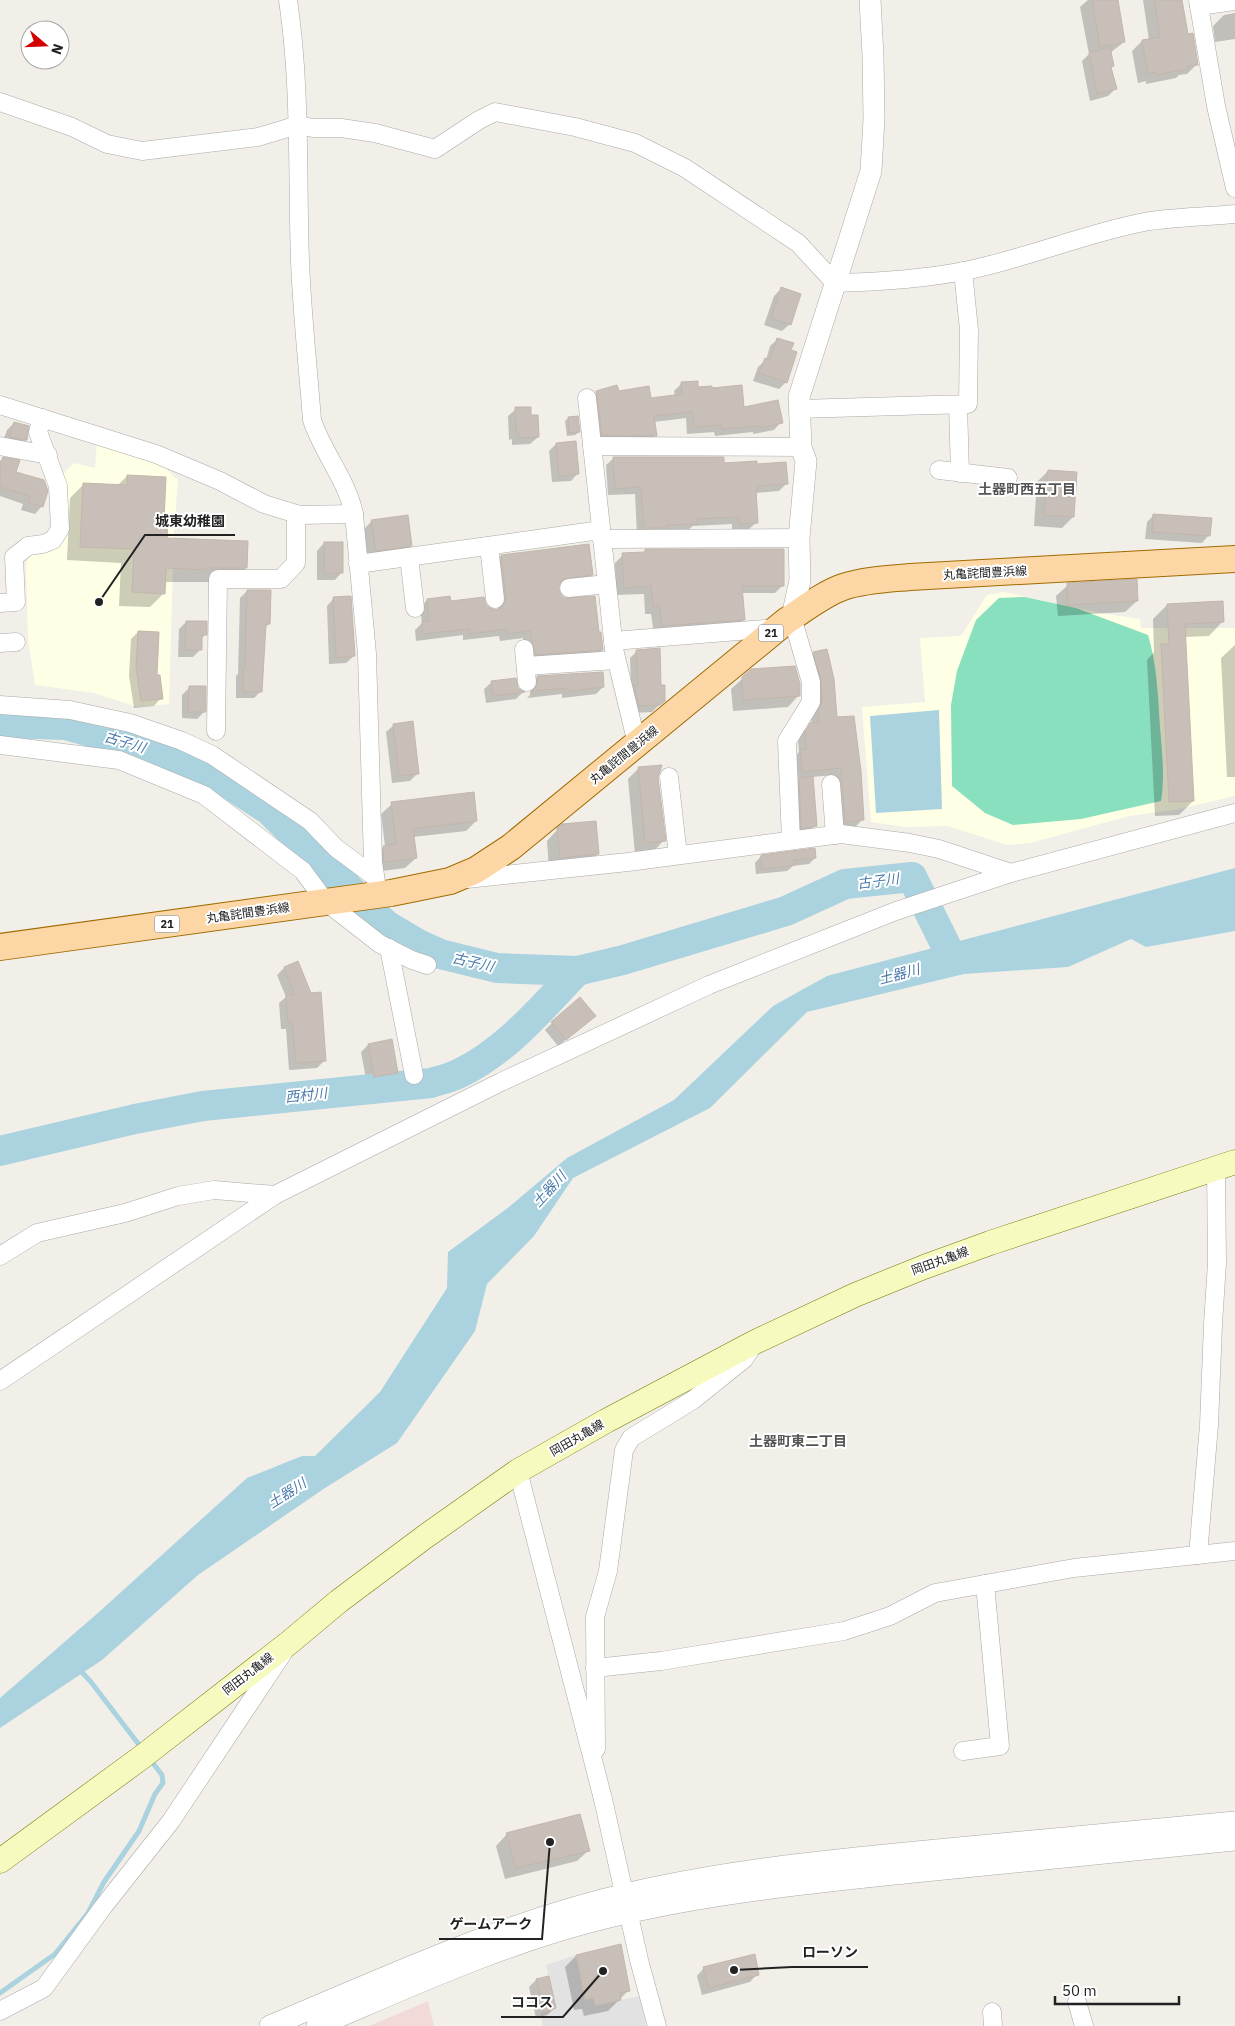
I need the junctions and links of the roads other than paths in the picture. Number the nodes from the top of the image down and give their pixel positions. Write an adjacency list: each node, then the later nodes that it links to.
1 (288, 0): 6 (street)
2 (870, 0): 10 (street)
3 (1235, 1): 4 (street)
4 (1199, 3): 7 (street)
5 (0, 102): 6 (street)
6 (298, 124): 10 (street); 24 (street)
7 (1235, 188)
8 (1235, 214): 9 (street)
9 (963, 271): 10 (street); 12 (street)
10 (835, 283): 14 (street)
11 (587, 398): 17 (street)
12 (958, 404): 14 (street); 21 (street)
13 (0, 405): 15 (street)
14 (799, 409): 18 (street)
15 (42, 418): 19 (street); 23 (street)
16 (0, 446): 19 (street)
17 (592, 446): 18 (street); 25 (street)
18 (801, 447): 26 (street)
19 (48, 455): 34 (street)
20 (939, 470): 21 (street)
21 (960, 472): 22 (street)
22 (1008, 478)
23 (296, 514): 24 (street); 41 (street)
24 (354, 514): 30 (street)
25 (601, 535): 26 (street); 27 (street); 31 (street)
26 (799, 538): 36 (street)
27 (489, 546): 28 (street); 33 (street)
28 (409, 557): 30 (street); 35 (street)
29 (1235, 559): 36 (main road, 丸亀詫間豊浜線 / 21)
30 (358, 564): 52 (street)
31 (607, 584): 32 (street); 37 (street)
32 (569, 588)
33 (495, 599)
34 (0, 603)
35 (415, 608)
36 (785, 622): 37 (street); 42 (main road, 丸亀詫間豊浜線 / 21); 48 (street)
37 (613, 641): 38 (street)
38 (616, 660): 39 (street); 42 (street)
39 (526, 666)
40 (0, 704): 52 (street)
41 (216, 731)
42 (637, 744): 51 (main road, 丸亀詫間豊浜線 / 21)
43 (0, 745): 53 (street)
44 (669, 777): 49 (street)
45 (831, 784): 47 (street)
46 (1235, 813): 50 (street)
47 (835, 835): 48 (street); 50 (street)
48 (791, 840): 49 (street)
49 (678, 855): 51 (street)
50 (1011, 873): 59 (street)
51 (450, 881): 52 (main road, 丸亀詫間豊浜線 / 21)
52 (377, 886): 53 (main road, 丸亀詫間豊浜線 / 21)
53 (330, 902): 54 (main road, 丸亀詫間豊浜線 / 21); 55 (street)
54 (0, 947)
55 (389, 948): 56 (street); 57 (street)
56 (427, 965)
57 (414, 1075)
58 (1225, 1165): 61 (main road, 岡田丸亀線); 65 (street)
59 (275, 1194): 60 (street); 62 (street)
60 (0, 1256)
61 (755, 1342): 63 (main road, 岡田丸亀線); 68 (street)
62 (0, 1381)
63 (518, 1471): 67 (main road, 岡田丸亀線); 70 (street)
64 (1235, 1552): 65 (street)
65 (1198, 1555): 66 (street)
66 (985, 1584): 68 (street); 69 (street)
67 (290, 1642): 73 (main road, 岡田丸亀線); 76 (street)
68 (595, 1668): 70 (street)
69 (963, 1751)
70 (595, 1767): 74 (street)
71 (1235, 1822): 74 (street)
72 (1235, 1840): 74 (street)
73 (0, 1861)
74 (627, 1904): 77 (street); 78 (street); 79 (street)
75 (1078, 2002): 80 (street)
76 (0, 2012)
77 (270, 2026)
78 (317, 2026)
79 (657, 2026)
80 (1084, 2026)

